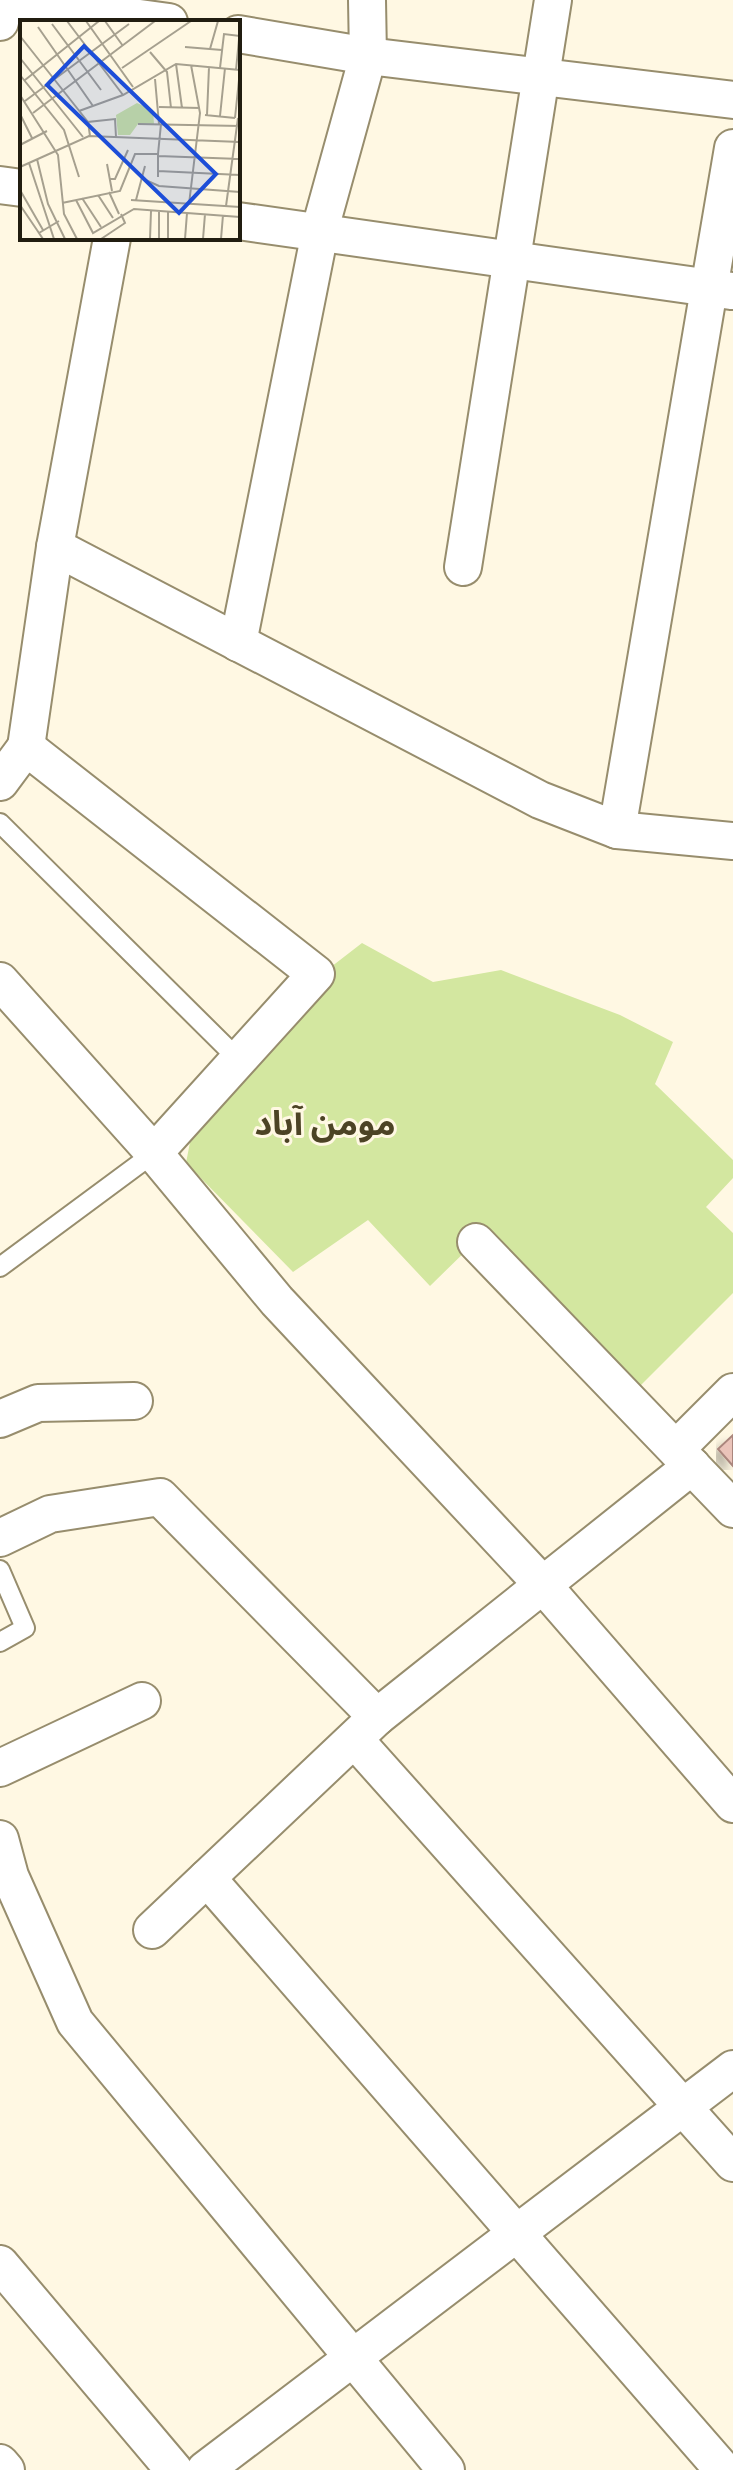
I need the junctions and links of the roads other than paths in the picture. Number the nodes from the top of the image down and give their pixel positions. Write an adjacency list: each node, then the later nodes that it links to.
1 (172, 0): 5 (street)
2 (367, 0): 8 (street)
3 (553, 0): 9 (street)
4 (153, 20): 6 (street)
5 (168, 20)
6 (0, 22)
7 (240, 34): 8 (street)
8 (368, 56): 9 (street); 15 (street)
9 (542, 74): 10 (street); 17 (street)
10 (733, 100)
11 (733, 148): 18 (street)
12 (0, 185): 13 (street)
13 (20, 188)
14 (240, 221): 15 (street)
15 (321, 233): 17 (street); 21 (street)
16 (112, 240): 19 (street)
17 (510, 259): 18 (street); 20 (street)
18 (721, 290): 25 (street)
19 (55, 547): 21 (street); 22 (street)
20 (463, 567)
21 (238, 643): 25 (street)
22 (26, 747): 23 (street); 28 (street)
23 (0, 782)
24 (0, 823): 28 (lane)
25 (617, 830): 26 (street)
26 (733, 841)
27 (0, 981): 29 (street)
28 (237, 1058): 29 (street)
29 (154, 1153): 31 (lane); 39 (street)
30 (476, 1242): 35 (street)
31 (0, 1267)
32 (733, 1392): 35 (street)
33 (134, 1401): 34 (street)
34 (0, 1419)
35 (684, 1457): 36 (street); 39 (street)
36 (733, 1509)
37 (0, 1538): 42 (street)
38 (0, 1570): 40 (lane)
39 (542, 1584): 42 (street); 44 (street)
40 (0, 1642)
41 (142, 1701): 43 (street)
42 (366, 1728): 46 (street); 49 (street)
43 (0, 1768)
44 (733, 1804)
45 (0, 1839): 53 (street)
46 (207, 1878): 47 (street); 51 (street)
47 (152, 1930)
48 (733, 2069): 49 (street)
49 (681, 2106): 50 (street); 51 (street)
50 (733, 2163)
51 (517, 2232): 53 (street); 59 (street)
52 (0, 2264): 56 (street)
53 (351, 2357): 57 (street); 58 (street)
54 (0, 2463): 55 (street)
55 (6, 2470)
56 (174, 2470)
57 (205, 2470)
58 (446, 2470)
59 (723, 2470)

